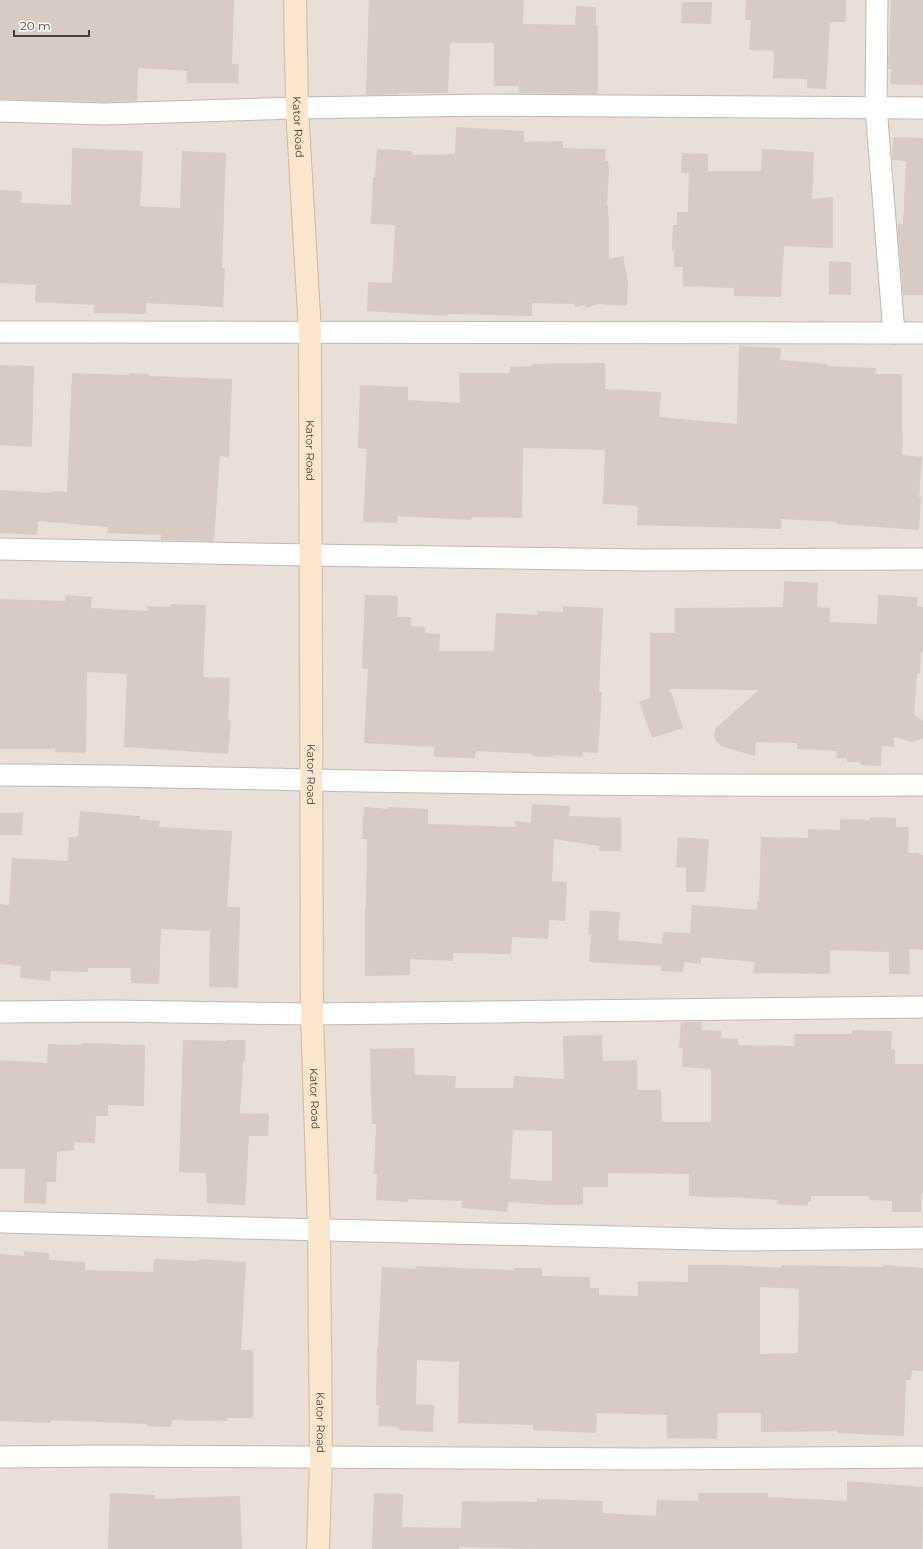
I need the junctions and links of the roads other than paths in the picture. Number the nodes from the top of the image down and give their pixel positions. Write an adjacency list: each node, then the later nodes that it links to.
1 (295, 0): 4 (main road, Kator Road)
2 (878, 0): 3 (street)
3 (876, 107): 4 (street); 5 (street); 9 (street)
4 (297, 108): 6 (street); 8 (main road, Kator Road)
5 (923, 108)
6 (0, 111)
7 (0, 332): 8 (street)
8 (310, 332): 9 (street); 12 (main road, Kator Road)
9 (894, 333): 10 (street)
10 (923, 333)
11 (0, 549): 12 (street)
12 (310, 555): 13 (street); 15 (main road, Kator Road)
13 (923, 559)
14 (0, 775): 15 (street)
15 (312, 780): 16 (street); 19 (main road, Kator Road)
16 (923, 785)
17 (923, 1007): 19 (street)
18 (0, 1012): 19 (street)
19 (312, 1014): 21 (main road, Kator Road)
20 (0, 1222): 21 (street)
21 (319, 1230): 22 (street); 24 (main road, Kator Road)
22 (923, 1238)
23 (0, 1457): 24 (street)
24 (321, 1457): 25 (street); 26 (main road, Kator Road)
25 (923, 1457)
26 (318, 1549)

